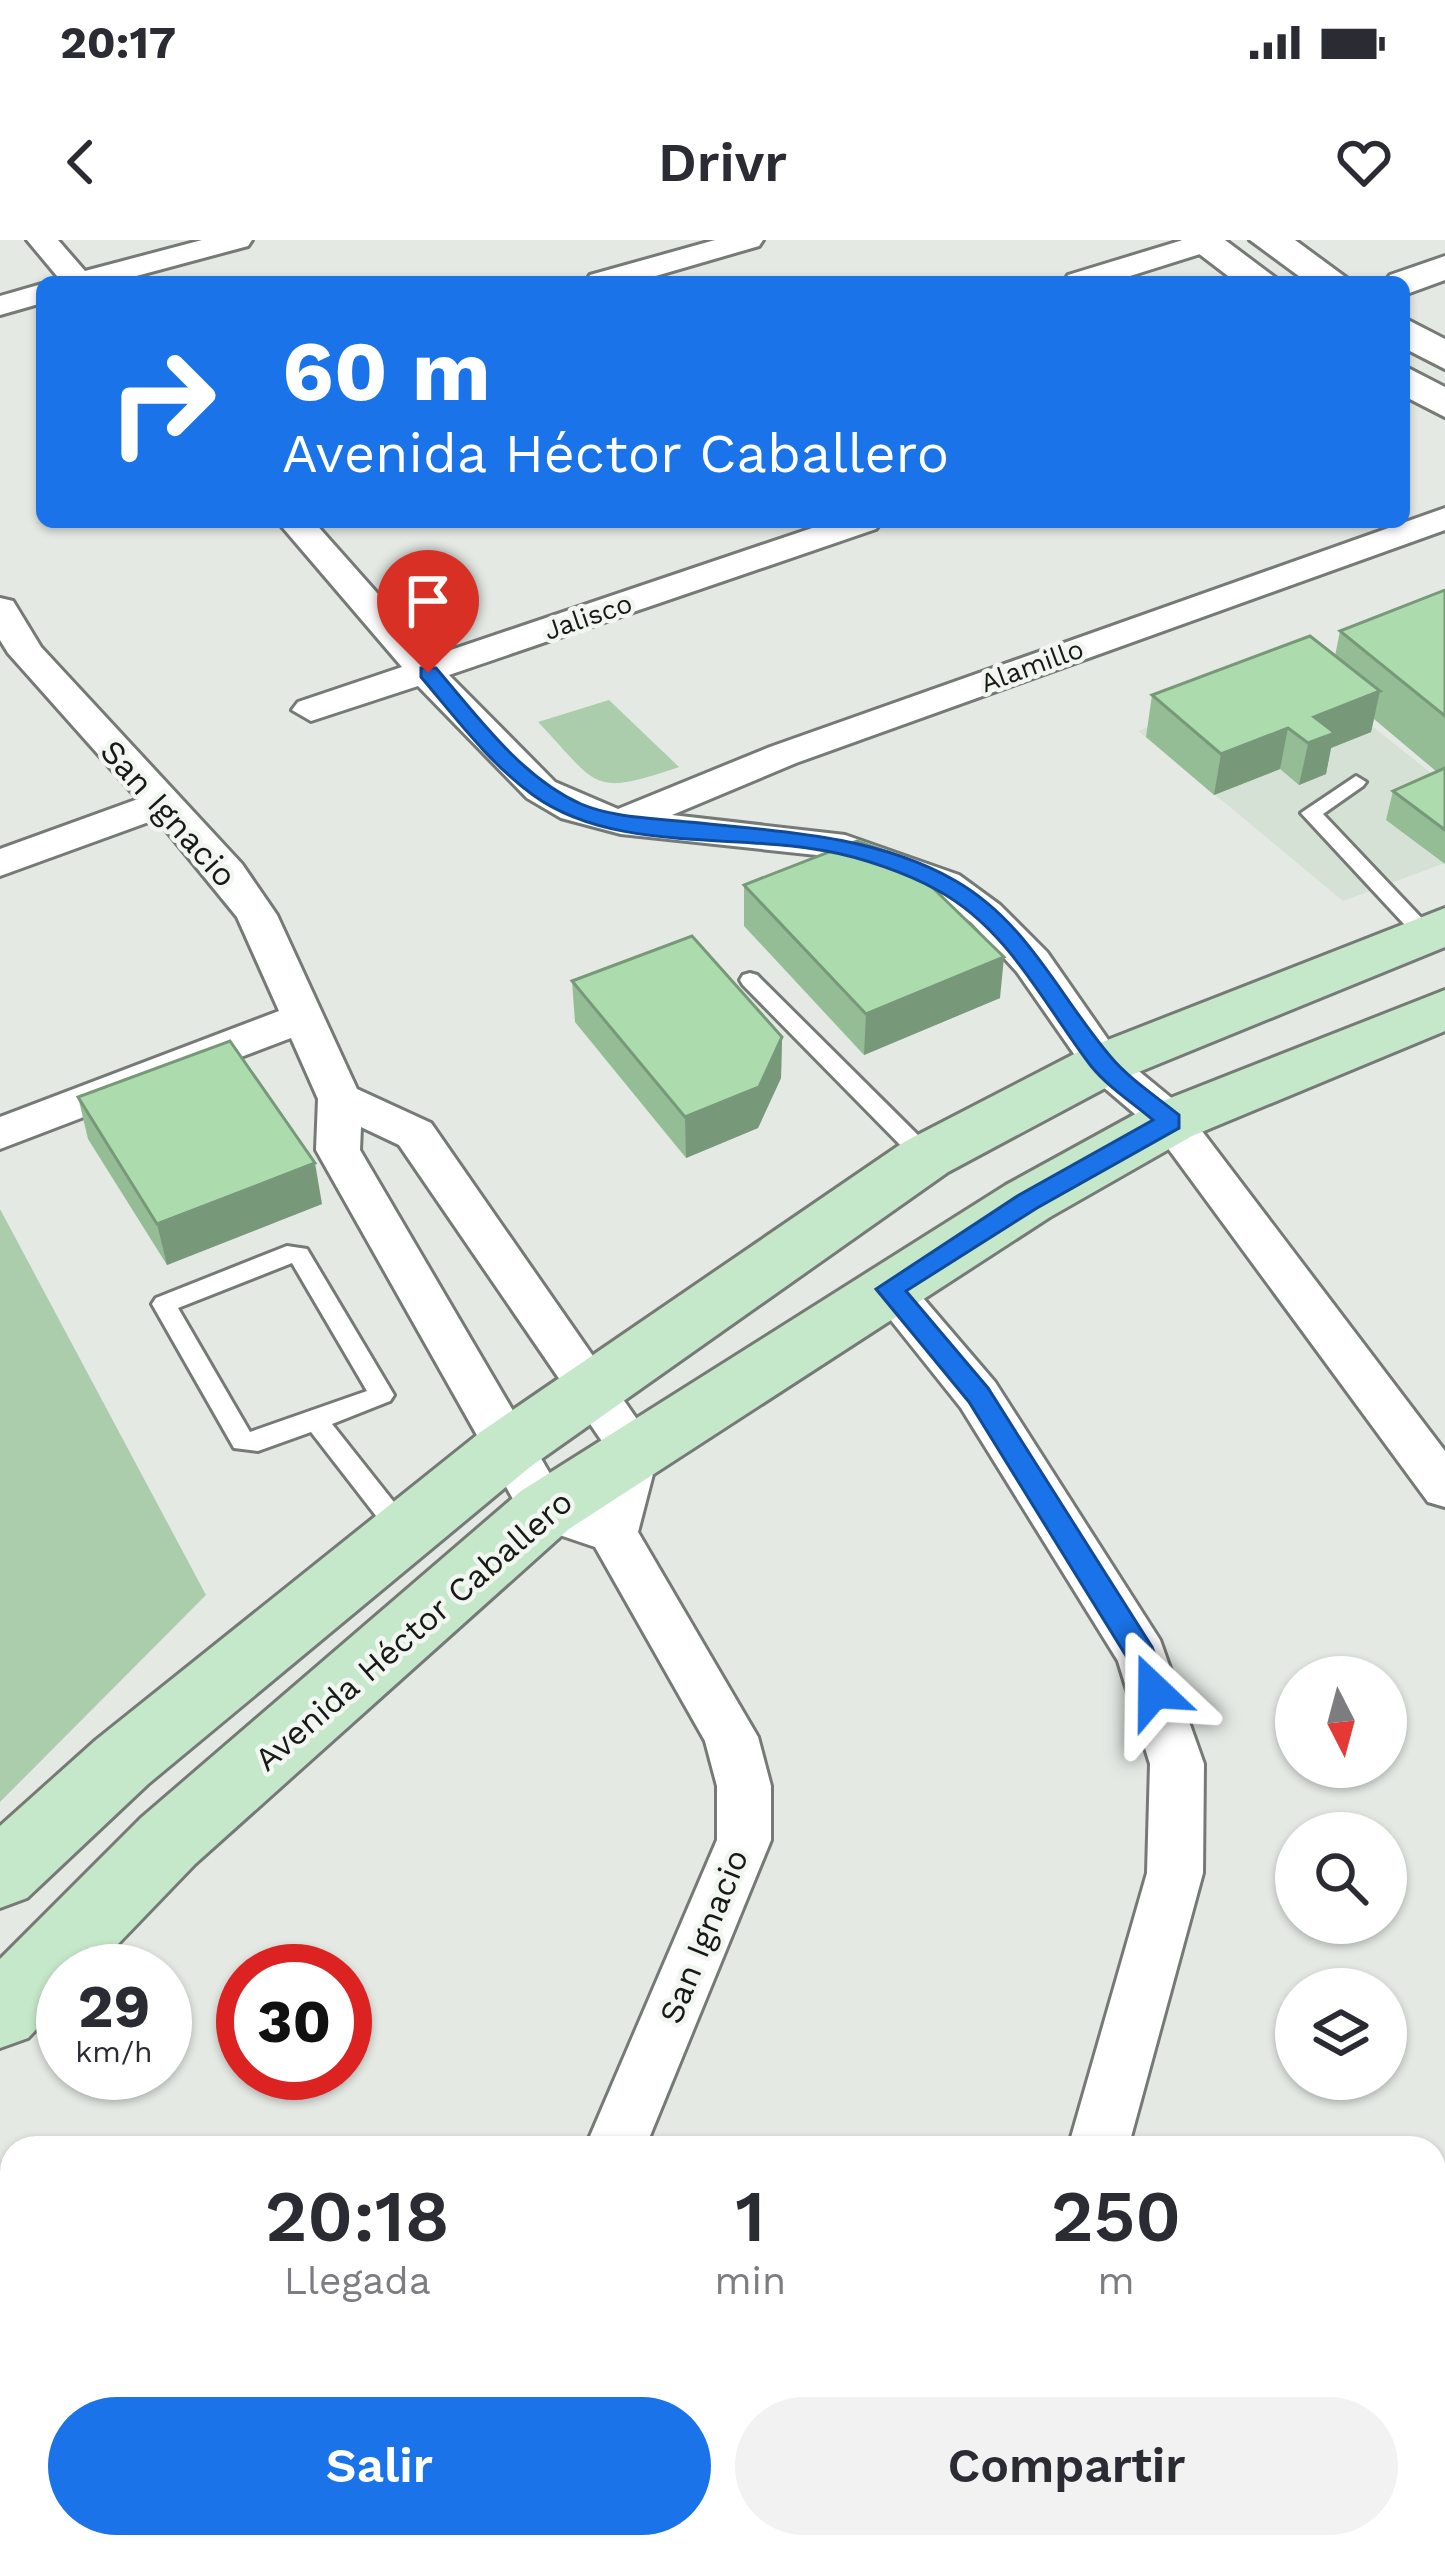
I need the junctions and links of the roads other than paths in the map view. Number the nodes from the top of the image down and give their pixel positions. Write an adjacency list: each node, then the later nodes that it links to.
1 (42, 240): 7 (street)
2 (237, 240): 8 (street)
3 (748, 240): 9 (street)
4 (1269, 240): 12 (street)
5 (1203, 242): 10 (street); 11 (street)
6 (1445, 267): 13 (street)
7 (73, 276)
8 (101, 276)
9 (622, 276)
10 (1098, 276)
11 (1253, 276)
12 (1324, 276)
13 (1410, 281)
14 (36, 295): 15 (street)
15 (0, 306)
16 (1410, 335): 17 (street)
17 (1445, 357)
18 (1410, 382): 19 (street)
19 (1445, 406)
20 (1445, 518): 29 (street, Alamillo)
21 (300, 528): 25 (street)
22 (847, 528): 25 (street, Jalisco)
23 (0, 609): 24 (street, San Ignacio)
24 (13, 657): 28 (street, San Ignacio)
25 (428, 673): 26 (street, Jalisco); 29 (street)
26 (311, 710)
27 (1356, 782): 31 (lane)
28 (160, 804): 30 (street); 33 (street, San Ignacio)
29 (621, 822): 35 (street)
30 (0, 863)
31 (1435, 930): 35 (main road)
32 (750, 980): 39 (lane)
33 (301, 1018): 36 (street, San Ignacio); 38 (street)
34 (1438, 1021): 37 (main road, Avenida Héctor Caballero)
35 (1103, 1064): 37 (street); 39 (main road)
36 (340, 1100): 41 (street); 43 (street, San Ignacio)
37 (1171, 1121): 40 (main road, Avenida Héctor Caballero); 45 (street)
38 (0, 1134)
39 (926, 1157): 41 (main road)
40 (889, 1289): 44 (main road, Avenida Héctor Caballero); 52 (street)
41 (593, 1386): 43 (main road); 44 (street)
42 (315, 1420): 42 (lane); 47 (lane)
43 (506, 1449): 46 (street, San Ignacio); 47 (main road)
44 (635, 1450): 46 (main road, Avenida Héctor Caballero); 48 (street)
45 (1445, 1488)
46 (545, 1510): 48 (street); 50 (main road, Avenida Héctor Caballero)
47 (404, 1533): 49 (main road)
48 (613, 1533): 51 (street, San Ignacio)
49 (0, 1874)
50 (0, 2012)
51 (620, 2136)
52 (1101, 2136)

